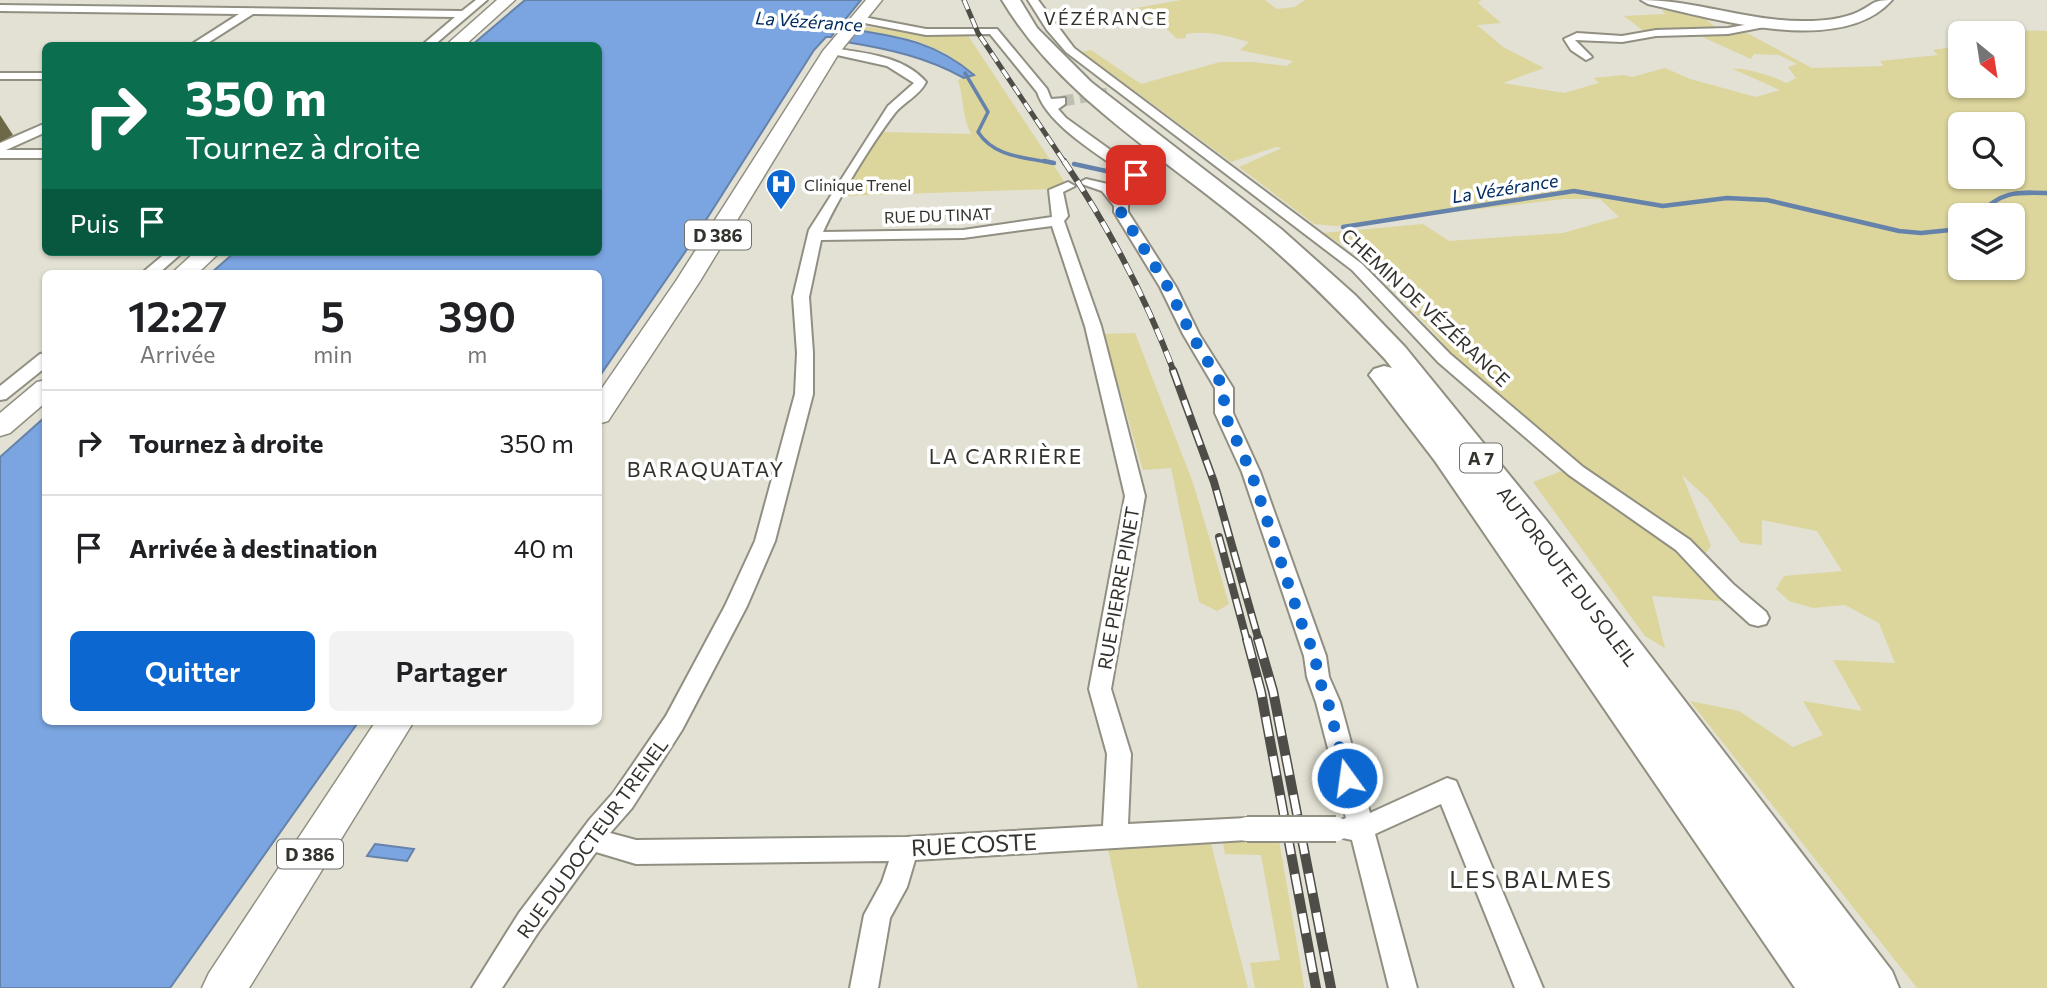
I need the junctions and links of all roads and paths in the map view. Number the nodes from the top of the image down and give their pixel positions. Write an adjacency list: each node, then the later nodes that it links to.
1 (270, 0): 12 (street)
2 (482, 0): 13 (street)
3 (507, 0): 18 (main road)
4 (518, 0): 19 (main road)
5 (874, 0): 15 (main road, D 386)
6 (993, 0): 57 (highway, AUTOROUTE DU SOLEIL / A 7)
7 (1010, 0): 58 (highway, AUTOROUTE DU SOLEIL / A 7)
8 (1033, 0): 46 (street, CHEMIN DE VÉZÉRANCE)
9 (1648, 0): 14 (street)
10 (1885, 0): 14 (street)
11 (0, 8): 12 (street)
12 (251, 11): 13 (street); 16 (street)
13 (465, 14): 17 (street)
14 (1771, 23): 21 (street)
15 (854, 24): 20 (main road, D 386); 30 (street)
16 (201, 42)
17 (431, 42)
18 (458, 42)
19 (471, 42)
20 (834, 48): 32 (street, RUE DU DOCTEUR TRENEL); 42 (main road, D 386)
21 (1586, 57)
22 (0, 76): 23 (street)
23 (42, 76)
24 (42, 129): 25 (street)
25 (0, 148)
26 (42, 154): 27 (street)
27 (0, 155)
28 (1086, 183): 30 (street)
29 (1068, 186): 31 (street)
30 (1121, 204): 48 (street)
31 (1058, 221): 32 (street, RUE DU TINAT); 49 (street, RUE PIERRE PINET)
32 (816, 236): 50 (street, RUE DU DOCTEUR TRENEL)
33 (171, 256): 36 (street)
34 (204, 256): 37 (main road)
35 (222, 256): 38 (main road)
36 (154, 270)
37 (188, 270)
38 (206, 270)
39 (42, 361): 40 (street)
40 (4, 389)
41 (42, 391): 44 (main road)
42 (602, 409)
43 (42, 412): 45 (main road)
44 (0, 427)
45 (0, 448)
46 (1758, 618)
47 (393, 725): 52 (main road, D 386)
48 (1348, 829): 49 (street, RUE COSTE, bridge); 55 (street); 56 (street)
49 (1115, 836): 51 (street, RUE COSTE)
50 (591, 839): 51 (street, RUE COSTE); 53 (street, RUE DU DOCTEUR TRENEL)
51 (906, 849): 54 (street)
52 (224, 988)
53 (486, 988)
54 (864, 988)
55 (1403, 988)
56 (1529, 988)
57 (1824, 988)
58 (1875, 988)

